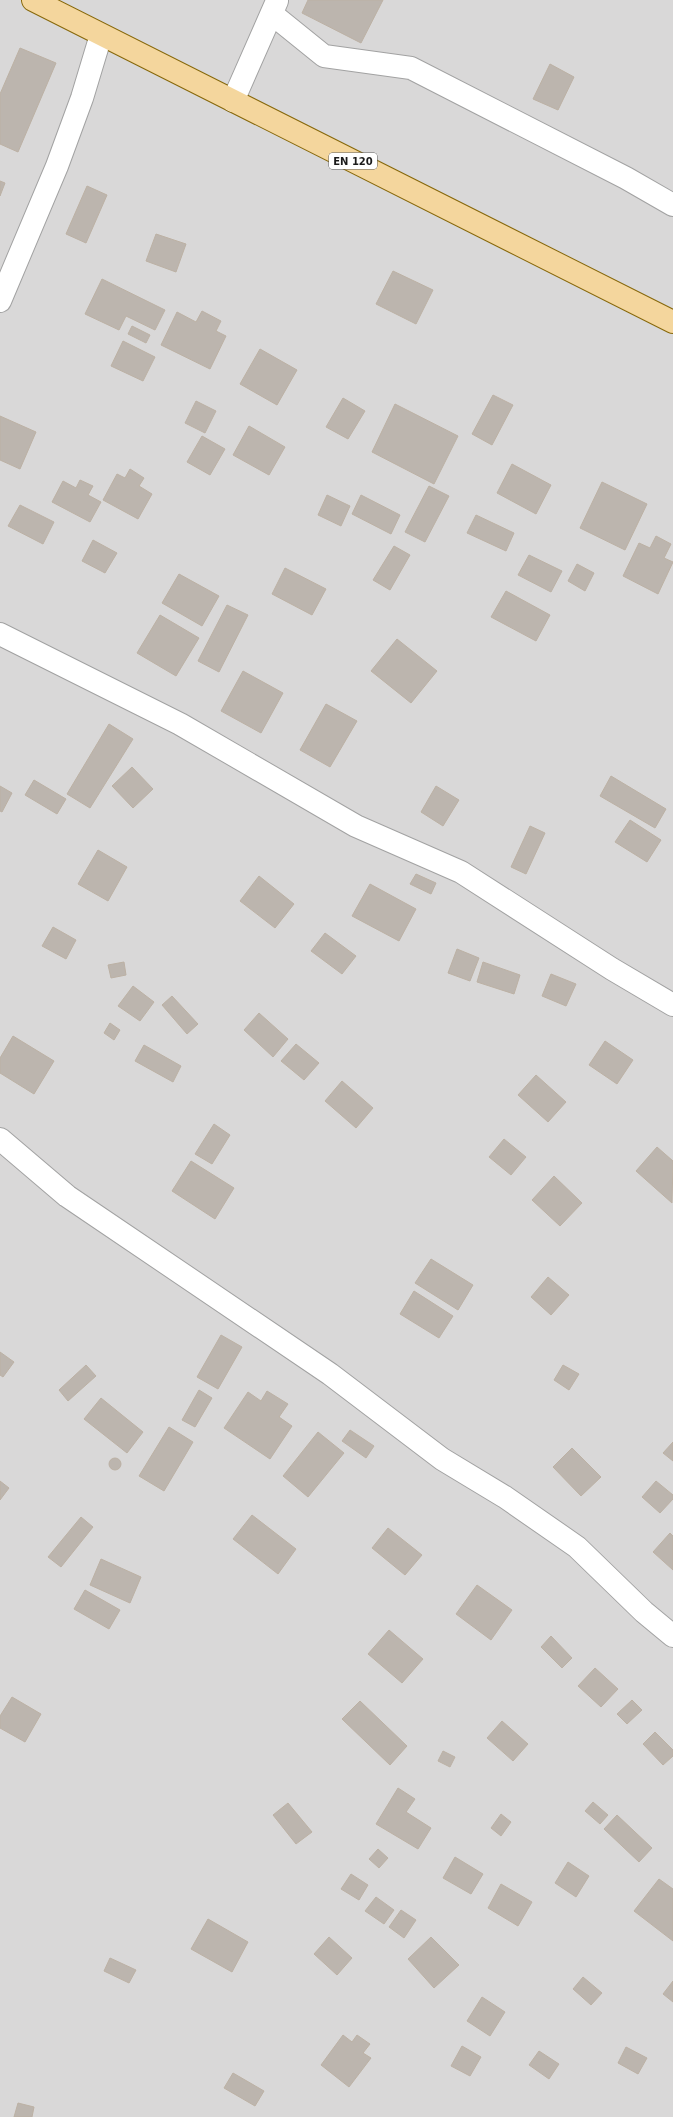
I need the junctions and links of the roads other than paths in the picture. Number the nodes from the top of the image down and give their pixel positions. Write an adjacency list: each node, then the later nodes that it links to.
1 (33, 0): 3 (main road, EN 120)
2 (275, 7): 4 (street); 5 (street)
3 (101, 35): 4 (main road, EN 120); 6 (street)
4 (233, 101): 7 (main road, EN 120)
5 (673, 205)
6 (0, 301)
7 (673, 322)
8 (0, 634): 9 (street)
9 (673, 1005)
10 (0, 1139): 11 (street)
11 (673, 1636)

